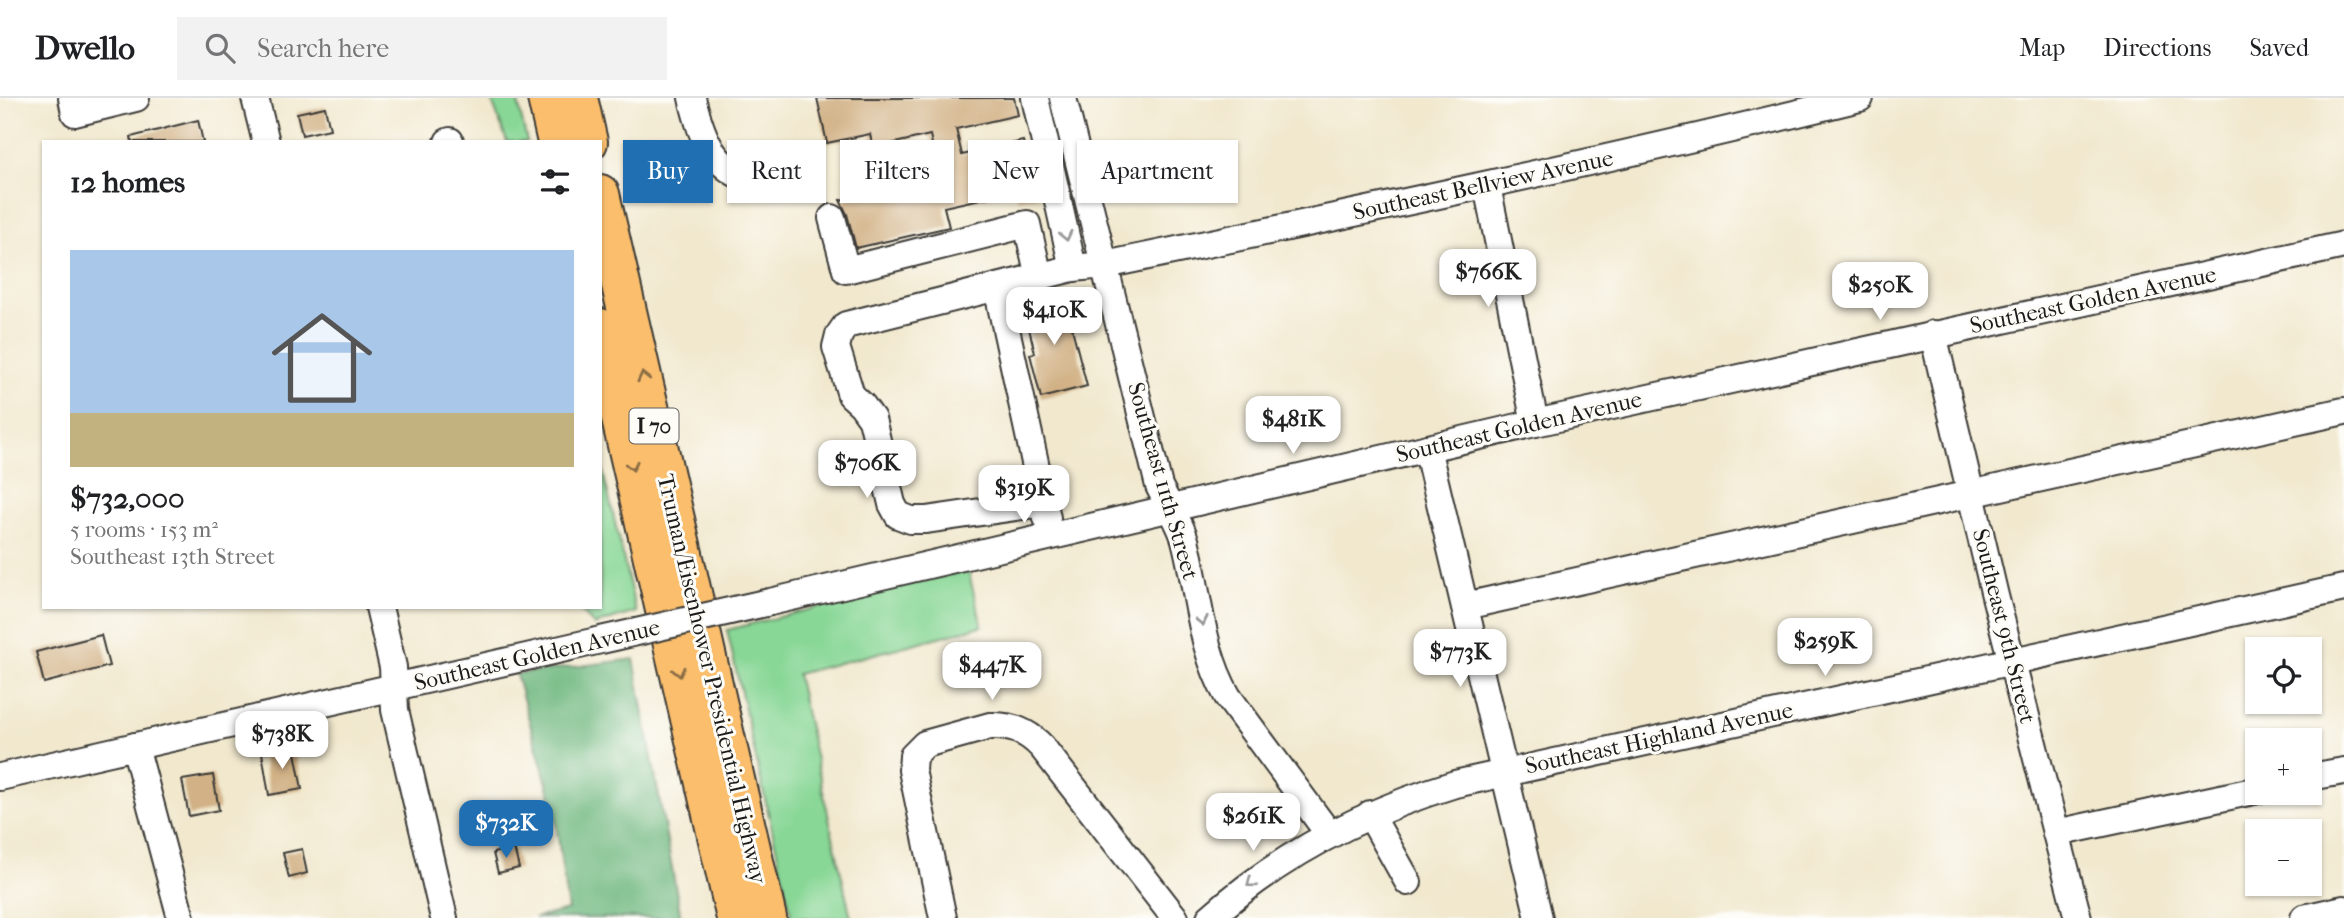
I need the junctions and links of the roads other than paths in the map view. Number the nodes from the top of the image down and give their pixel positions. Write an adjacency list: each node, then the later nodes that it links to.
1 (136, 98): 10 (street)
2 (255, 98): 11 (street)
3 (547, 98): 12 (highway)
4 (578, 98): 13 (highway)
5 (588, 98): 14 (highway)
6 (692, 98): 15 (street)
7 (1035, 98): 21 (street, one-way to 21)
8 (1063, 98): 20 (street, Southeast 11th Street)
9 (1860, 98): 16 (street, Southeast Bellview Avenue)
10 (74, 106)
11 (265, 140)
12 (557, 140)
13 (590, 140)
14 (591, 140)
15 (727, 167)
16 (1487, 186): 20 (street, Southeast Bellview Avenue); 27 (street)
17 (602, 203): 52 (highway, Truman/Eisenhower Presidential Highway / I 70, one-way to 17)
18 (832, 218): 22 (street)
19 (2344, 245): 24 (street, Southeast Golden Avenue)
20 (1105, 265): 21 (street, Southeast Bellview Avenue); 31 (street, Southeast 11th Street)
21 (1073, 268): 22 (street, Southeast Bellview Avenue)
22 (1039, 277): 23 (street, Southeast Bellview Avenue)
23 (997, 287): 30 (street); 30 (street, Southeast Bellview Avenue)
24 (1933, 334): 27 (street, Southeast Golden Avenue); 29 (street, Southeast 9th Street)
25 (602, 337): 51 (highway, Truman/Eisenhower Presidential Highway / I 70, one-way to 51)
26 (2344, 411): 29 (street)
27 (1535, 423): 28 (street, Southeast Golden Avenue)
28 (1427, 448): 31 (street, Southeast Golden Avenue); 34 (street)
29 (1971, 494): 34 (street); 36 (street, Southeast 9th Street)
30 (1043, 503): 32 (street)
31 (1170, 509): 32 (street, Southeast Golden Avenue); 46 (street, Southeast 11th Street, one-way to 46)
32 (1051, 537): 37 (street, Southeast Golden Avenue, bridge)
33 (2344, 588): 36 (street, Southeast Highland Avenue)
34 (1465, 606): 40 (street)
35 (379, 609): 37 (street)
36 (2012, 662): 40 (street, Southeast Highland Avenue); 45 (street, Southeast 9th Street)
37 (394, 687): 38 (street, Southeast Golden Avenue); 50 (street)
38 (135, 746): 42 (street, Southeast Golden Avenue); 49 (street)
39 (2344, 771): 41 (street)
40 (1503, 772): 44 (street, Southeast Highland Avenue); 56 (street)
41 (2322, 776)
42 (0, 778)
43 (2245, 793): 45 (street)
44 (1370, 814): 46 (street, Southeast Highland Avenue); 47 (street)
45 (2056, 833): 57 (street, Southeast 9th Street)
46 (1329, 834): 55 (street, Southeast Highland Avenue, one-way to 55)
47 (1408, 881)
48 (2344, 909): 58 (street)
49 (181, 918)
50 (444, 918)
51 (734, 918)
52 (767, 918)
53 (943, 918): 54 (street)
54 (1175, 918)
55 (1210, 918)
56 (1539, 918)
57 (2078, 918)
58 (2304, 918)

